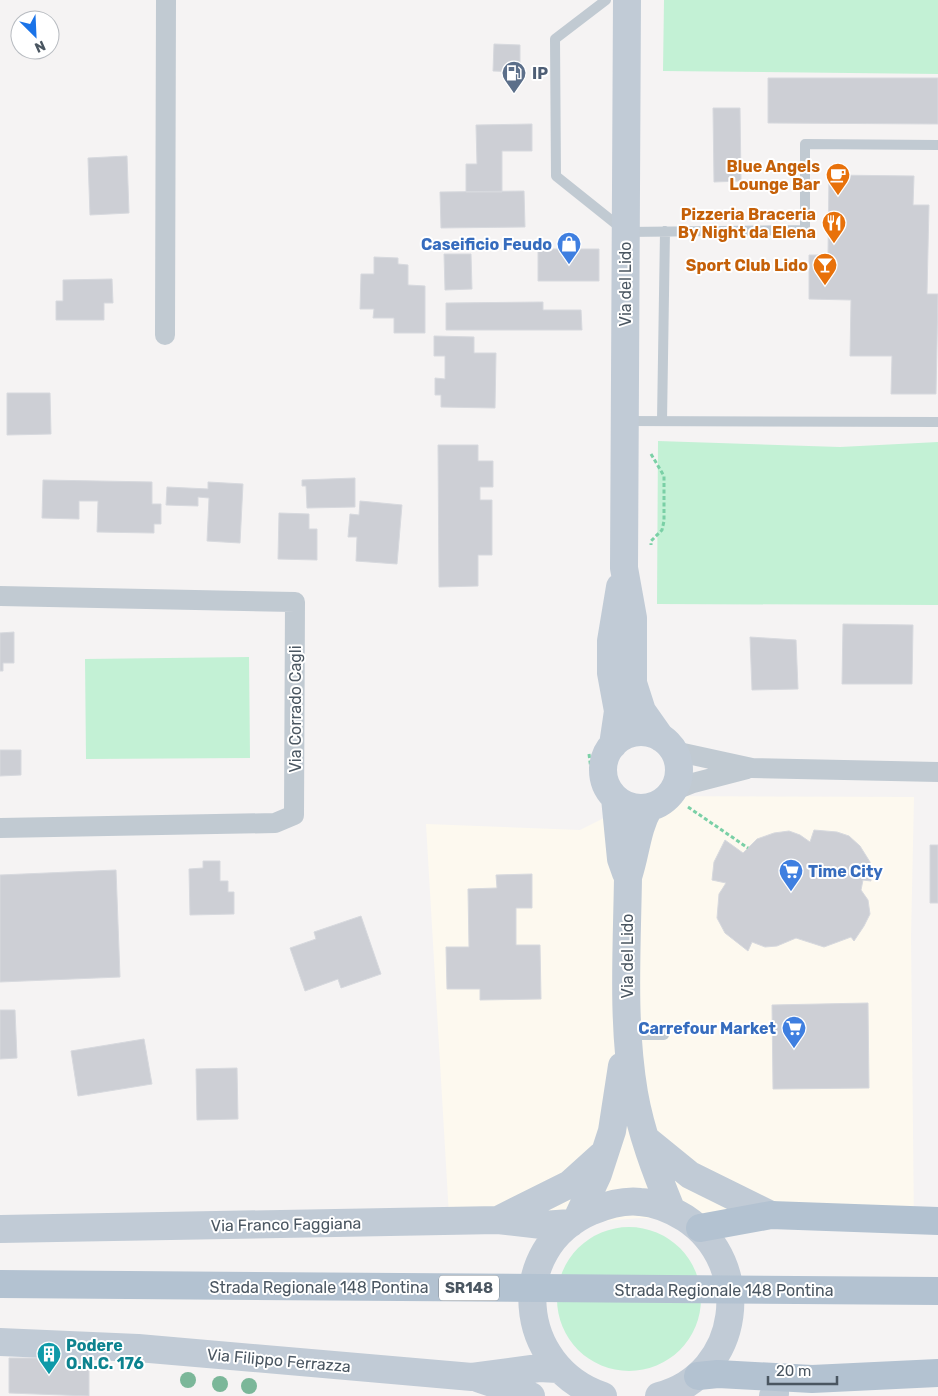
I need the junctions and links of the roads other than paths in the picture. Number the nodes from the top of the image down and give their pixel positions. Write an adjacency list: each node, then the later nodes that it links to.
1 (166, 0): 7 (street)
2 (606, 0): 6 (lane)
3 (627, 0): 6 (main road, Via del Lido)
4 (938, 145): 5 (lane)
5 (665, 231): 6 (lane); 9 (lane)
6 (626, 232): 8 (main road, Via del Lido)
7 (165, 335)
8 (625, 420): 9 (lane); 11 (main road, Via del Lido)
9 (662, 421): 10 (lane)
10 (938, 422)
11 (624, 568): 13 (main road, Via del Lido); 14 (main road, Via del Lido)
12 (0, 596): 20 (street, Via Corrado Cagli)
13 (668, 744): 14 (main road); 15 (street); 18 (main road)
14 (601, 746): 17 (main road)
15 (752, 768): 16 (street); 18 (street)
16 (938, 772)
17 (604, 793): 19 (main road); 21 (main road, Via del Lido)
18 (682, 798): 19 (main road)
19 (650, 808): 21 (main road, Via del Lido)
20 (0, 828)
21 (628, 876): 22 (main road, Via del Lido)
22 (627, 1035): 23 (lane); 24 (main road, Via del Lido); 25 (main road, Via del Lido)
23 (664, 1035)
24 (645, 1138): 26 (main road, Via del Lido); 27 (main road)
25 (604, 1153): 28 (main road, Via del Lido); 29 (main road, Via del Lido)
26 (671, 1209): 29 (main road, Via del Lido); 31 (main road, Via del Lido)
27 (771, 1215): 30 (main road); 31 (main road)
28 (498, 1220): 29 (main road, Via Franco Faggiana); 32 (main road, Via Franco Faggiana)
29 (574, 1220): 36 (main road, Via del Lido)
30 (938, 1221)
31 (700, 1228): 38 (main road, Via del Lido)
32 (0, 1230)
33 (0, 1284): 34 (main road, Strada Regionale 148 Pontina / SR148, bridge)
34 (938, 1291)
35 (0, 1342): 39 (main road, Via Filippo Ferrazza)
36 (558, 1369): 39 (main road, Via Filippo Ferrazza); 41 (main road, Via del Lido)
37 (938, 1373): 40 (main road)
38 (698, 1376): 40 (main road); 42 (main road, Via del Lido)
39 (472, 1377): 44 (main road)
40 (812, 1379): 43 (main road)
41 (593, 1394)
42 (667, 1395)
43 (771, 1395)
44 (532, 1396)

